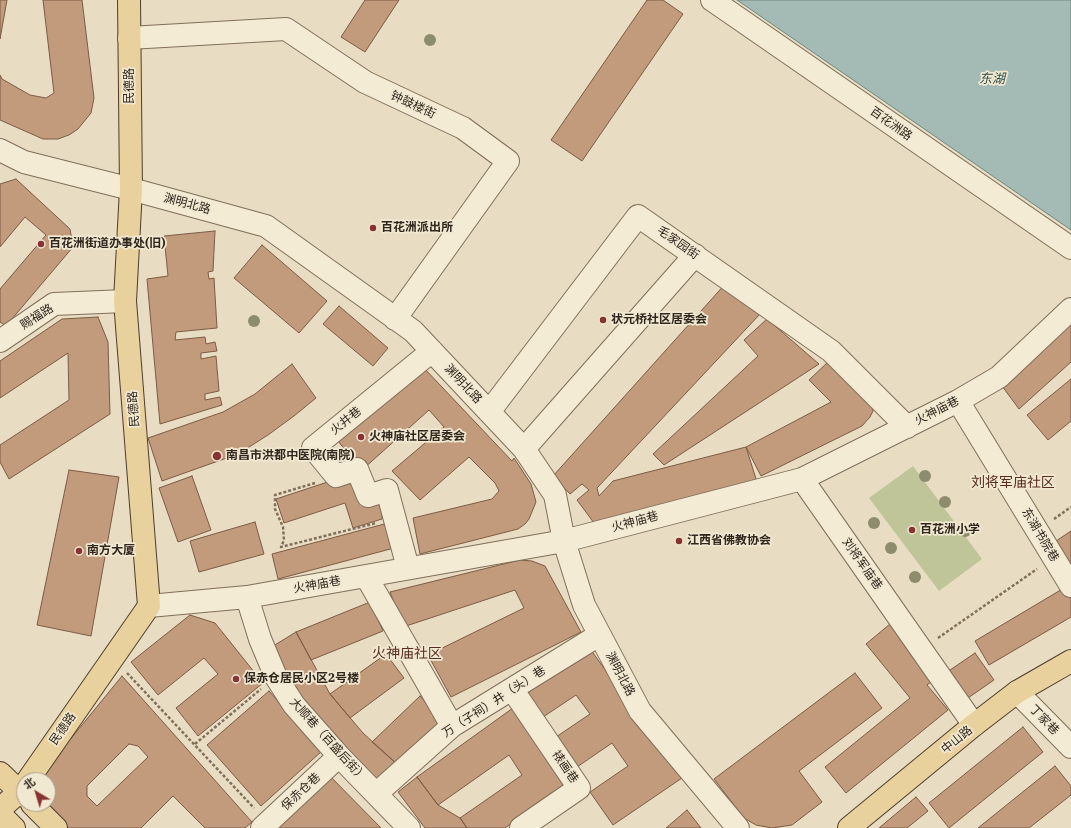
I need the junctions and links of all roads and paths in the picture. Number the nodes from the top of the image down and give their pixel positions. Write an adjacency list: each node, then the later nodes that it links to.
1 (129, 0): 3 (main road, 民德路)
2 (712, 0): 6 (street, 百花洲路)
3 (130, 38): 5 (main road, 民德路); 10 (street, 钟鼓楼街)
4 (0, 150): 5 (street, 渊明北路)
5 (130, 189): 8 (main road, 民德路); 10 (street, 渊明北路)
6 (1071, 248)
7 (695, 255): 14 (street, 毛家园街); 15 (street, 毛家园街); 16 (street)
8 (125, 301): 11 (street, 赐福路); 26 (main road, 民德路)
9 (1071, 309): 13 (street, 火神庙巷)
10 (395, 319): 12 (street, 渊明北路)
11 (0, 341)
12 (432, 351): 14 (street, 渊明北路); 17 (street, 火井巷)
13 (958, 401): 15 (street, 火神庙巷); 21 (street, 东湖书院巷)
14 (489, 412): 16 (street, 渊明北路)
15 (907, 427): 18 (street, 火神庙巷)
16 (524, 449): 20 (street, 渊明北路)
17 (336, 476): 19 (street); 19 (path)
18 (802, 479): 20 (street, 火神庙巷); 28 (street, 刘将军庙巷)
19 (394, 519): 22 (street)
20 (564, 541): 22 (street, 火神庙巷); 27 (street, 渊明北路)
21 (1053, 557): 24 (street, 东湖书院巷); 28 (path)
22 (408, 568): 23 (street, 火神庙巷)
23 (366, 576): 25 (street, 火神庙巷); 35 (street)
24 (1071, 586)
25 (247, 597): 26 (street, 火神庙巷); 31 (street, 大顺巷（百盛后街）)
26 (149, 606): 29 (main road, 民德路)
27 (600, 635): 32 (street, 万（子祠）井（头）巷); 52 (street, 渊明北路)
28 (922, 650): 34 (street, 刘将军庙巷)
29 (113, 658): 36 (path); 39 (main road, 民德路)
30 (1071, 661): 33 (main road, 中山路)
31 (276, 677): 36 (path); 38 (street, 大顺巷（百盛后街）)
32 (512, 689): 35 (street, 万（子祠）井（头）巷); 51 (street, 裱画巷)
33 (1017, 692): 34 (main road, 中山路); 37 (street, 丁家巷)
34 (974, 725): 53 (main road, 中山路)
35 (452, 726): 42 (street, 万（子祠）井（头）巷)
36 (195, 744): 47 (path)
37 (1071, 747)
38 (339, 756): 42 (street, 大顺巷（百盛后街）); 47 (street, 保赤仓巷)
39 (38, 772)
40 (0, 773): 41 (main road)
41 (16, 784)
42 (376, 794): 50 (street, 大顺巷（百盛后街）)
43 (16, 798): 44 (main road, 民德路)
44 (0, 809)
45 (43, 812): 49 (main road)
46 (0, 814): 48 (main road)
47 (265, 825)
48 (14, 828)
49 (56, 828)
50 (409, 828)
51 (521, 828)
52 (738, 828)
53 (849, 828)

